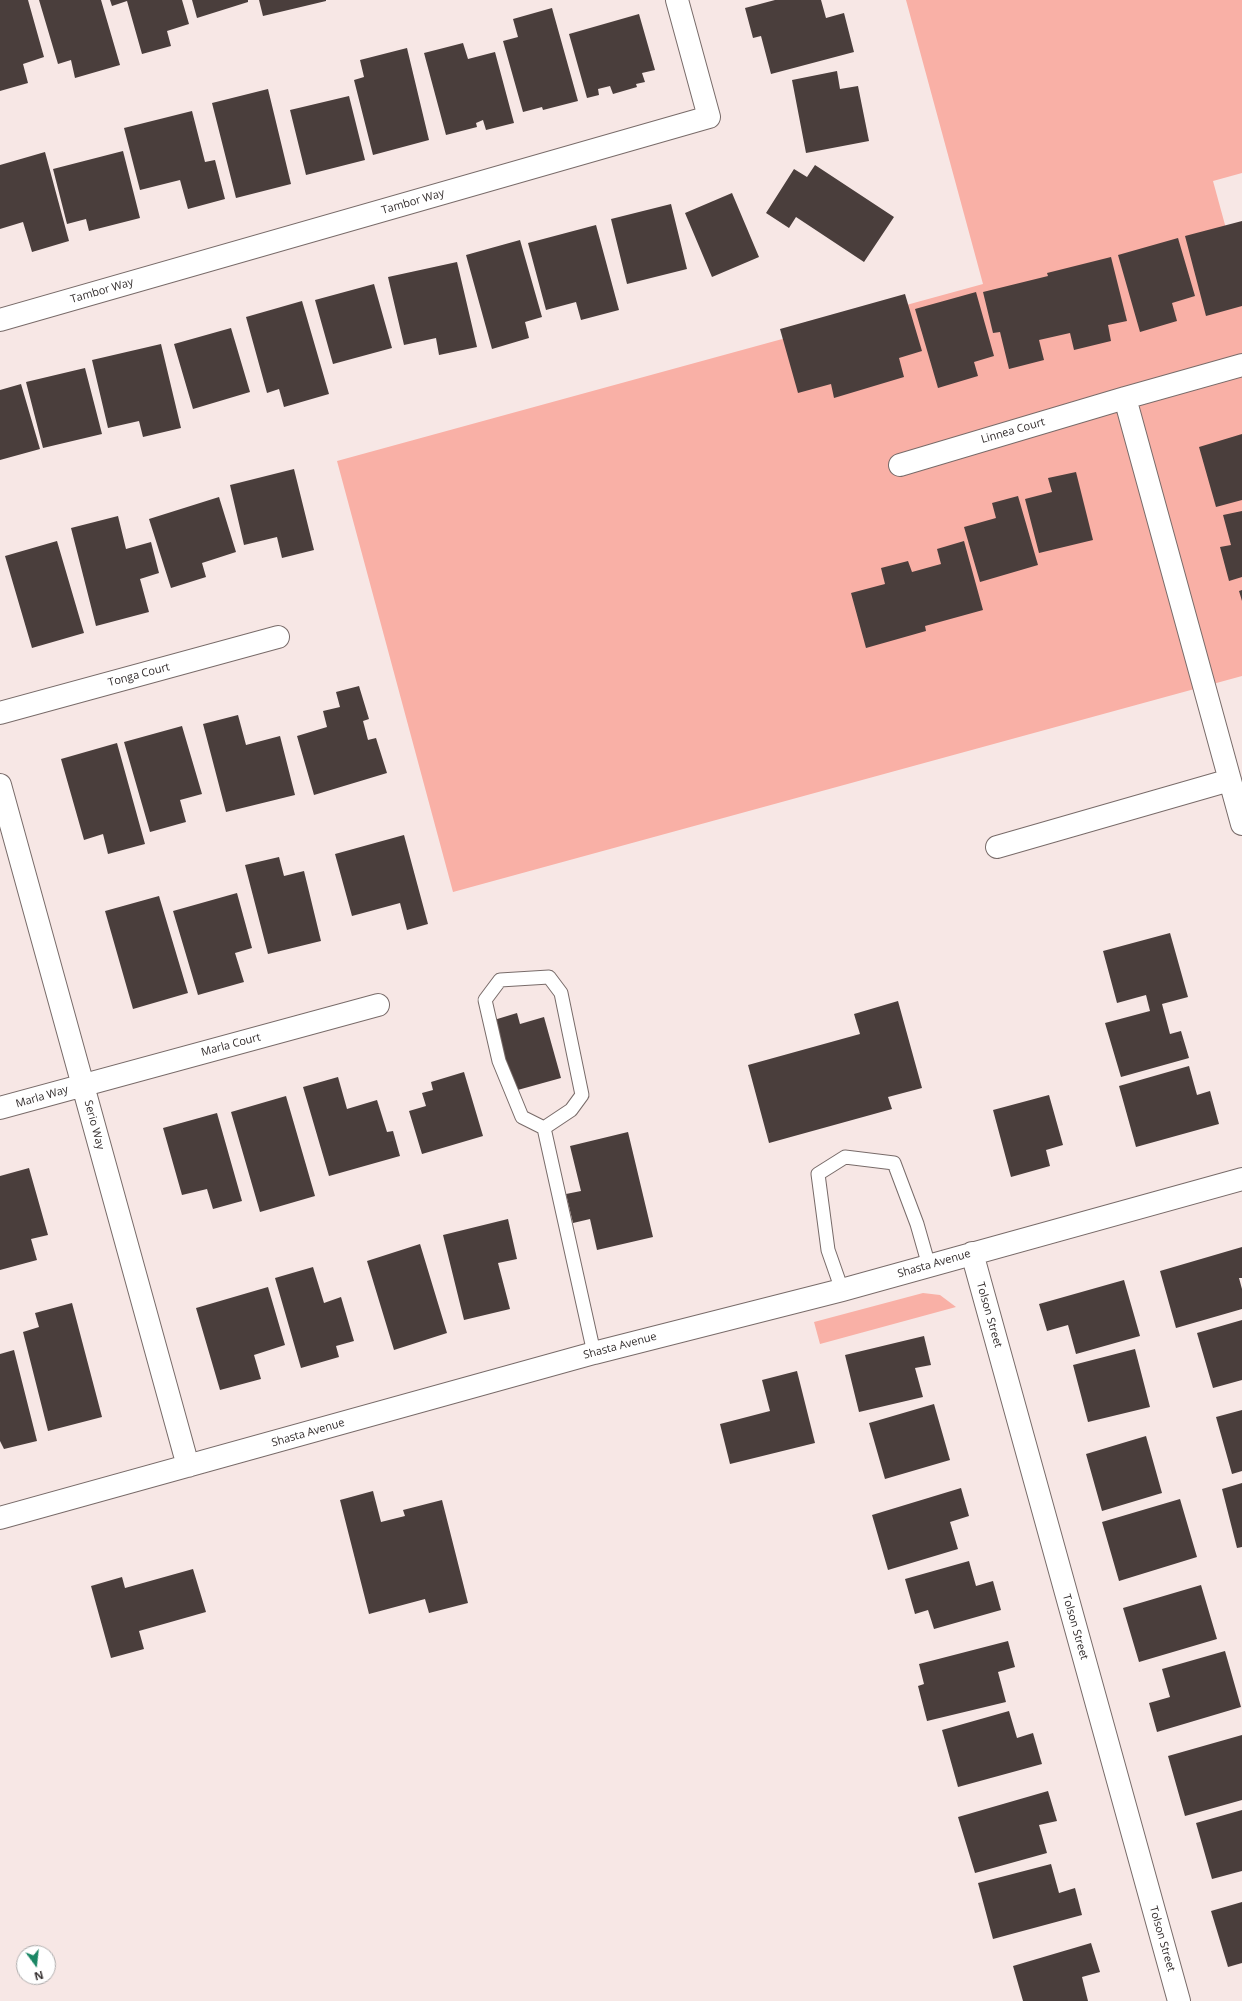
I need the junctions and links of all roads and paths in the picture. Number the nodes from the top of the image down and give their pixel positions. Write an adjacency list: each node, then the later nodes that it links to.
1 (677, 0): 2 (street, Tambor Way)
2 (0, 320)
3 (1242, 365): 4 (street, Linnea Court)
4 (1125, 398): 5 (street, Linnea Court); 8 (street)
5 (900, 465)
6 (278, 637): 7 (street, Tonga Court)
7 (0, 713)
8 (1230, 780): 10 (street); 11 (street)
9 (0, 785): 13 (street, Serio Way)
10 (1242, 824)
11 (997, 847)
12 (378, 1005): 13 (street, Marla Court)
13 (83, 1085): 14 (street, Marla Way); 21 (street, Serio Way)
14 (0, 1108)
15 (544, 1128): 15 (lane); 20 (lane)
16 (1242, 1179): 17 (street, Shasta Avenue)
17 (972, 1253): 18 (street, Shasta Avenue); 23 (street, Tolson Street)
18 (929, 1266): 19 (street, Shasta Avenue); 19 (lane)
19 (842, 1290): 20 (street, Shasta Avenue)
20 (594, 1353): 21 (street, Shasta Avenue)
21 (188, 1466): 22 (street, Shasta Avenue)
22 (0, 1518)
23 (1179, 2001)

